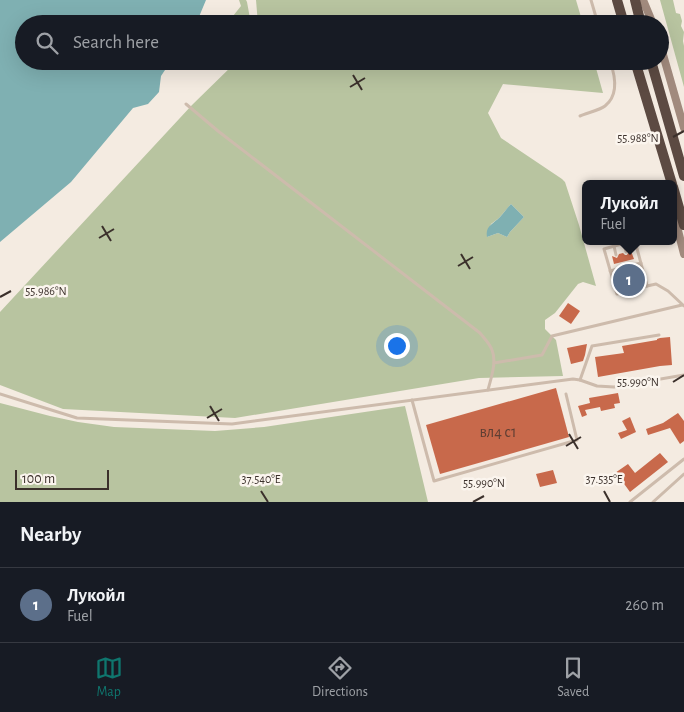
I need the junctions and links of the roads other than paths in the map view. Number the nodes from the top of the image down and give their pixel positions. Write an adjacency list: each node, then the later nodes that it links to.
1 (591, 0): 5 (lane)
2 (617, 0): 6 (highway)
3 (635, 0): 7 (highway)
4 (643, 0): 8 (main road)
5 (595, 15)
6 (621, 15)
7 (639, 15)
8 (649, 15)
9 (613, 70): 14 (lane)
10 (638, 70): 16 (highway)
11 (654, 70): 17 (highway)
12 (667, 70): 15 (main road)
13 (186, 104): 39 (lane)
14 (580, 116)
15 (684, 128)
16 (658, 140): 18 (main road); 19 (highway)
17 (684, 176)
18 (666, 180)
19 (671, 180)
20 (677, 201): 21 (highway)
21 (684, 225)
22 (677, 226): 28 (main road)
23 (619, 245): 26 (lane)
24 (624, 245): 27 (lane)
25 (634, 245): 32 (lane)
26 (614, 246): 29 (lane); 35 (lane)
27 (626, 252)
28 (684, 254)
29 (616, 255)
30 (629, 260): 33 (lane)
31 (619, 263): 34 (lane)
32 (641, 263): 33 (lane); 36 (lane)
33 (630, 266): 34 (lane)
34 (620, 268): 35 (lane)
35 (610, 271): 36 (lane)
36 (647, 286): 37 (lane)
37 (683, 306): 39 (lane)
38 (659, 335): 41 (lane)
39 (494, 363): 42 (lane)
40 (684, 375): 41 (lane)
41 (580, 380): 42 (lane)
42 (488, 390): 45 (lane)
43 (0, 394): 45 (lane)
44 (566, 394): 45 (lane)
45 (412, 400)
46 (684, 459): 48 (lane)
47 (684, 474): 49 (lane)
48 (630, 502)
49 (653, 502)

